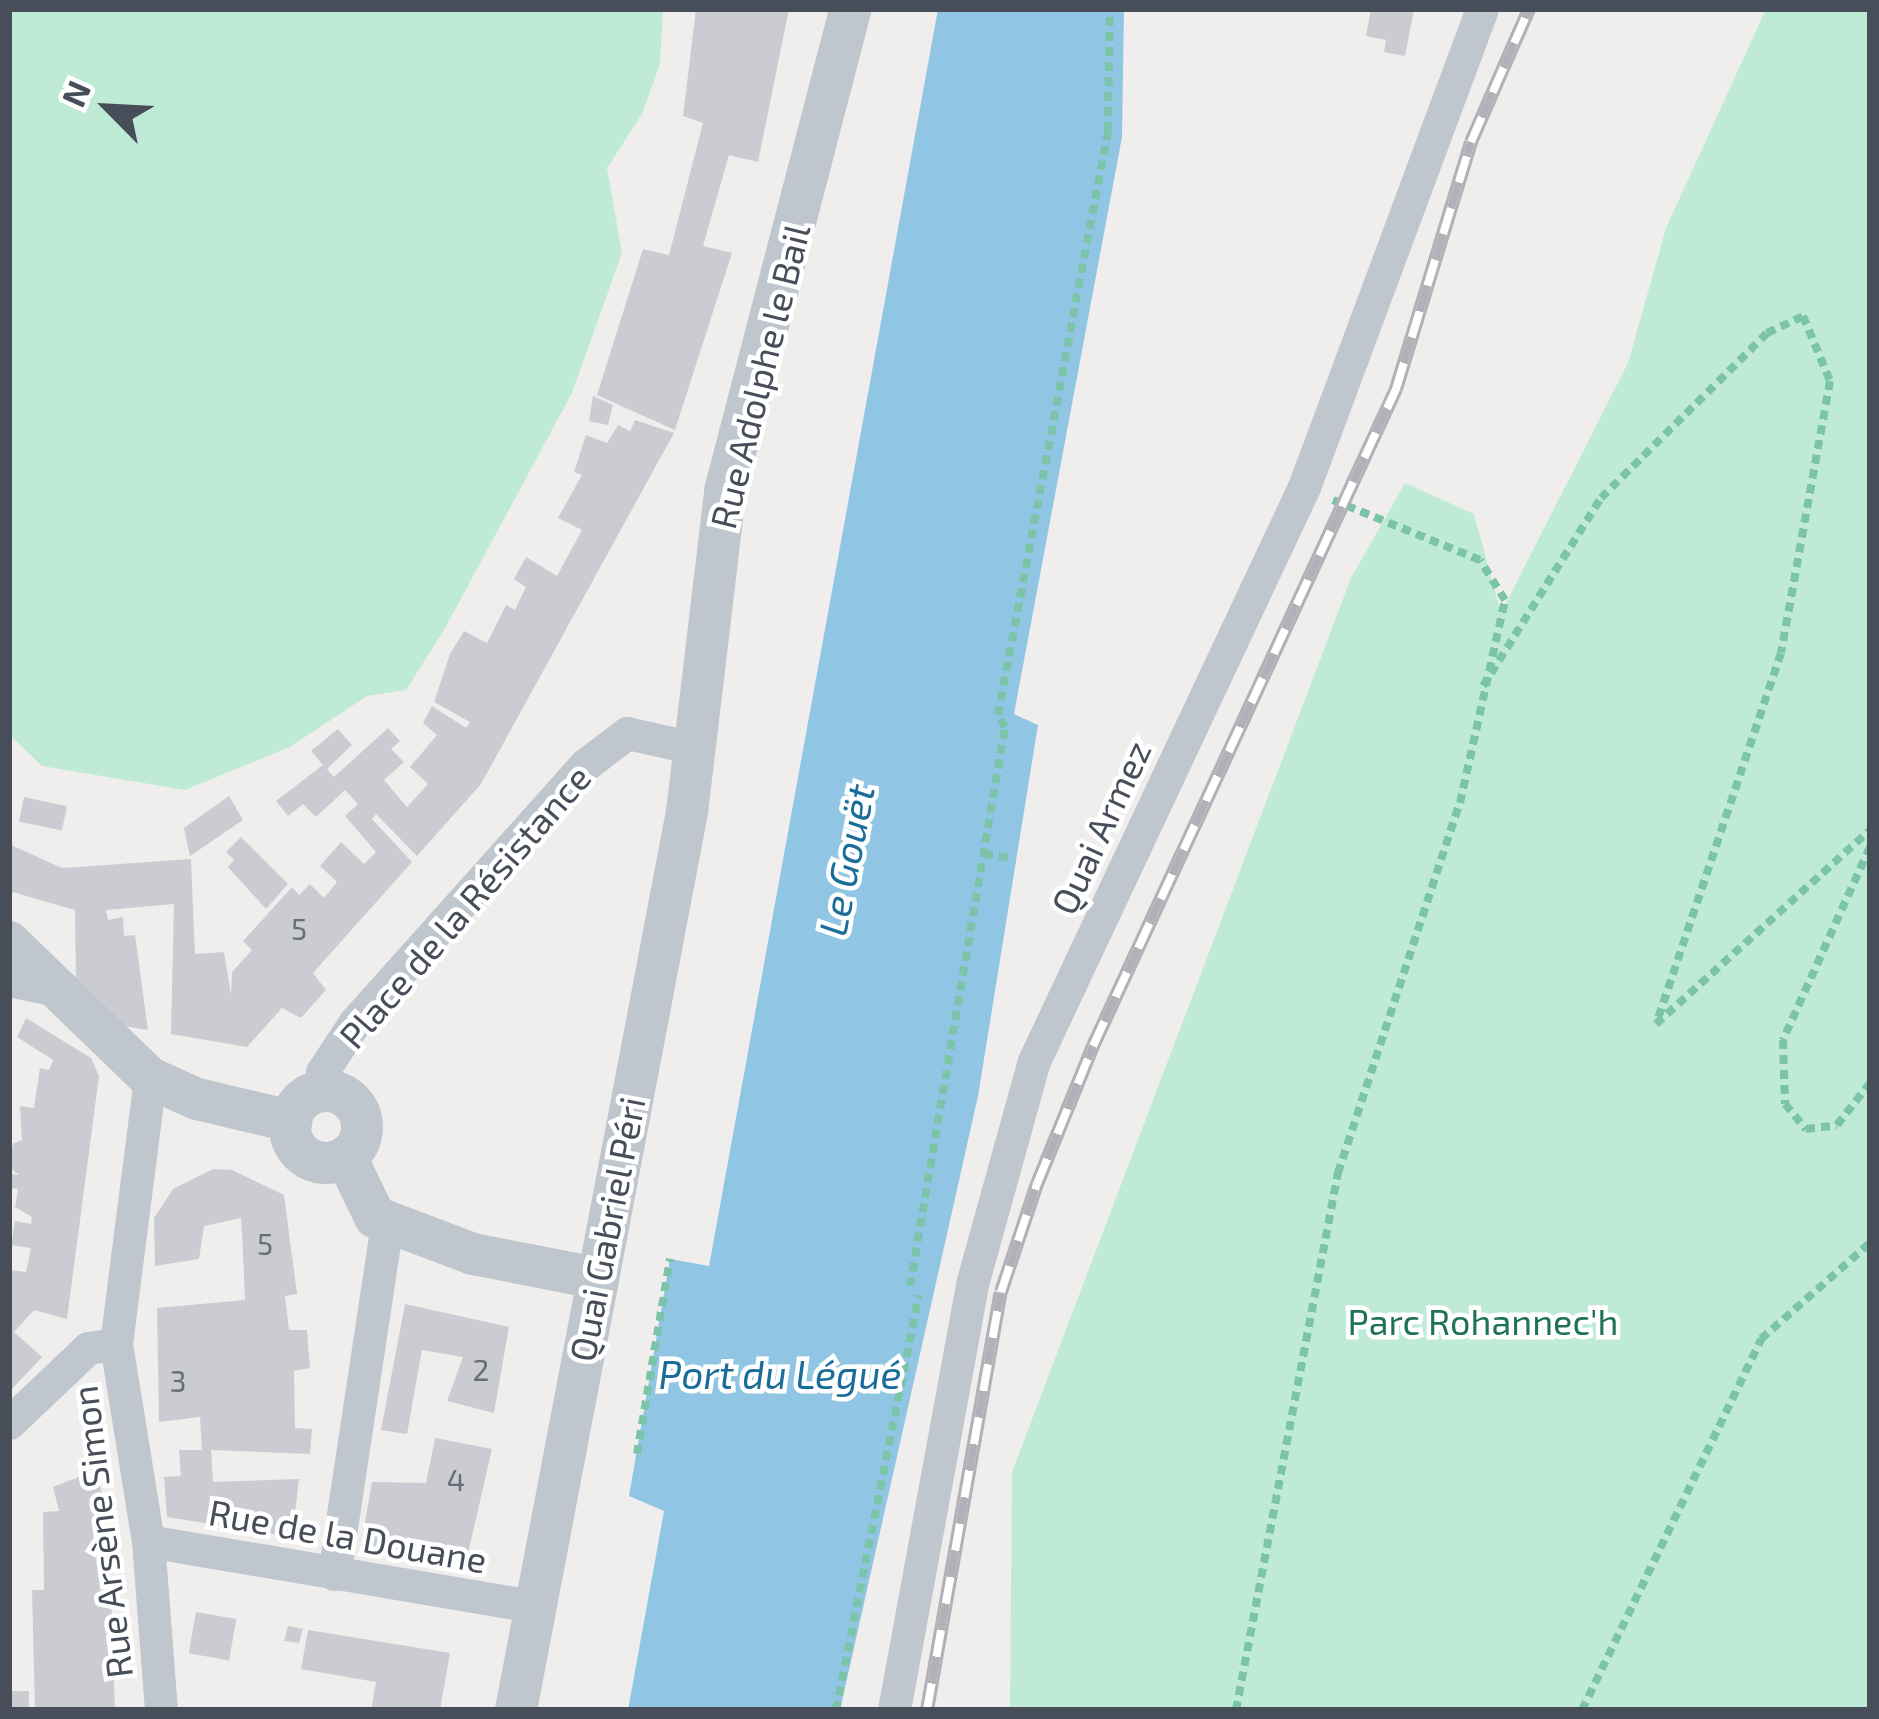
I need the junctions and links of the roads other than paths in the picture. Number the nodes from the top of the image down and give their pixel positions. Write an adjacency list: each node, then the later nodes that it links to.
1 (851, 9): 3 (street, Rue Adolphe le Bail)
2 (1482, 9): 20 (street, Quai Armez)
3 (694, 748): 8 (street, Place de la Résistance); 12 (street, Quai Gabriel Péri)
4 (9, 942): 6 (street)
5 (9, 980): 6 (street)
6 (52, 989): 7 (street)
7 (150, 1078): 9 (street); 13 (street, Rue Arsène Simon)
8 (323, 1091): 9 (street); 10 (street)
9 (291, 1121): 10 (street)
10 (346, 1157): 11 (street)
11 (387, 1222): 12 (street); 16 (street)
12 (597, 1278): 17 (street, Quai Gabriel Péri)
13 (116, 1344): 14 (street); 15 (street, Rue Arsène Simon)
14 (9, 1423)
15 (148, 1540): 16 (street, Rue de la Douane); 18 (street, Rue Arsène Simon)
16 (334, 1574): 17 (street, Rue de la Douane)
17 (534, 1606): 19 (street, Quai Gabriel Péri)
18 (161, 1710)
19 (516, 1710)
20 (893, 1710)

